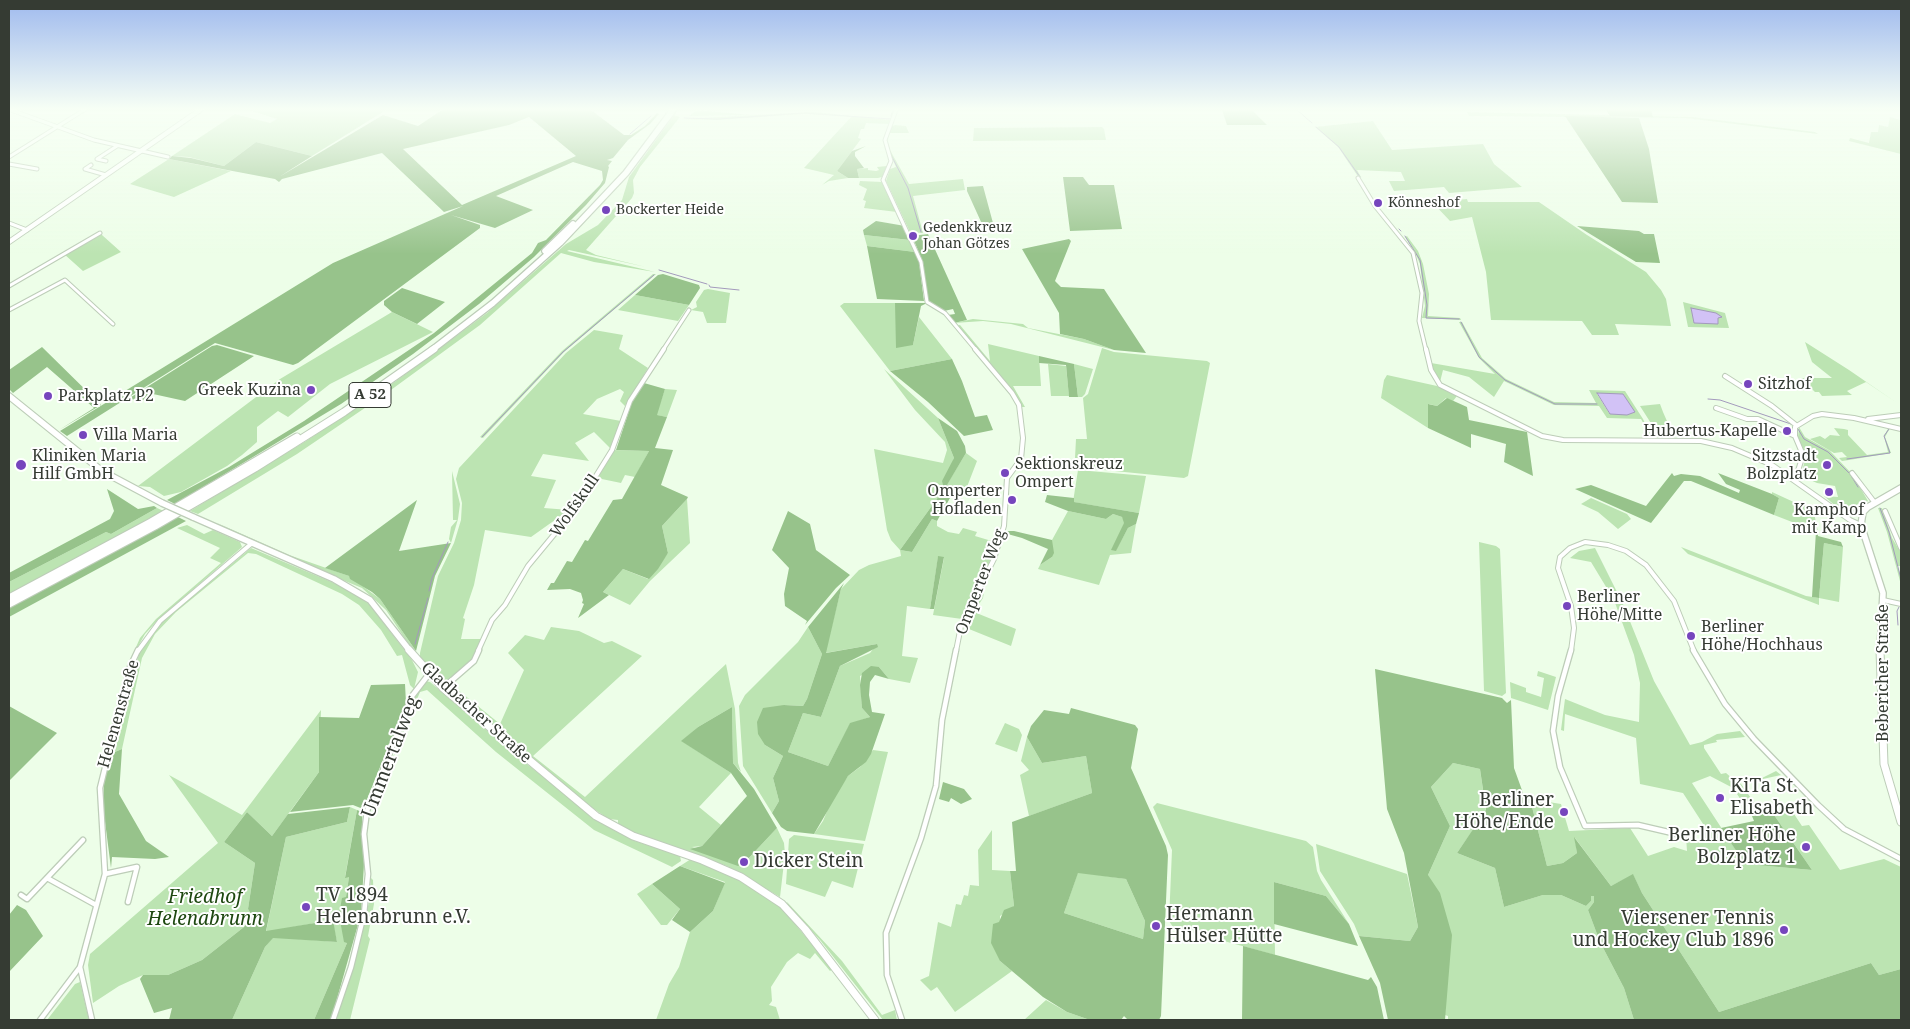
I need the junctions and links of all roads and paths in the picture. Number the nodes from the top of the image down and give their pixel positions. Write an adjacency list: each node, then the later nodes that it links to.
1 (99, 158): 6 (street)
2 (131, 158): 10 (main road)
3 (631, 158): 36 (highway, A 52)
4 (637, 158): 38 (highway, A 52)
5 (890, 158): 56 (street, Omperter Weg)
6 (106, 161)
7 (9, 164): 9 (street)
8 (91, 165): 10 (street)
9 (36, 169)
10 (106, 175): 13 (main road)
11 (1358, 178): 29 (street)
12 (9, 223): 13 (street)
13 (27, 230): 15 (main road)
14 (100, 233): 16 (street)
15 (9, 242)
16 (9, 286)
17 (9, 310): 19 (street)
18 (689, 310): 41 (street, Wolfskull)
19 (113, 324)
20 (1725, 376): 25 (street)
21 (9, 396): 34 (main road, Gladbacher Straße, bridge)
22 (1716, 408): 27 (street)
23 (1901, 415): 24 (street)
24 (1864, 419): 25 (street); 26 (street)
25 (1796, 425): 27 (street)
26 (1901, 429)
27 (1795, 436): 29 (street)
28 (1852, 473): 31 (street)
29 (1795, 480): 33 (street)
30 (1901, 488): 31 (main road)
31 (1878, 501): 33 (main road)
32 (1885, 511): 35 (street)
33 (1861, 525): 37 (main road, Bebericher Straße)
34 (251, 544): 40 (main road, Gladbacher Straße); 46 (street, Helenenstraße)
35 (1901, 548)
36 (9, 598)
37 (1883, 600): 39 (street); 42 (main road, Bebericher Straße)
38 (9, 604)
39 (1901, 604)
40 (429, 674): 41 (main road, Gladbacher Straße); 54 (street, Ummertalweg)
41 (443, 688): 55 (main road, Gladbacher Straße)
42 (1901, 822)
43 (1680, 834): 45 (street)
44 (83, 840): 47 (street)
45 (1901, 859)
46 (105, 874): 49 (street); 50 (street, Helenenstraße)
47 (46, 878): 48 (street); 50 (street)
48 (20, 895)
49 (128, 902)
50 (96, 905): 51 (street, Helenenstraße)
51 (80, 968): 52 (street); 53 (street, Helenenstraße)
52 (40, 1020)
53 (92, 1020)
54 (333, 1020)
55 (875, 1020)
56 (902, 1020)

